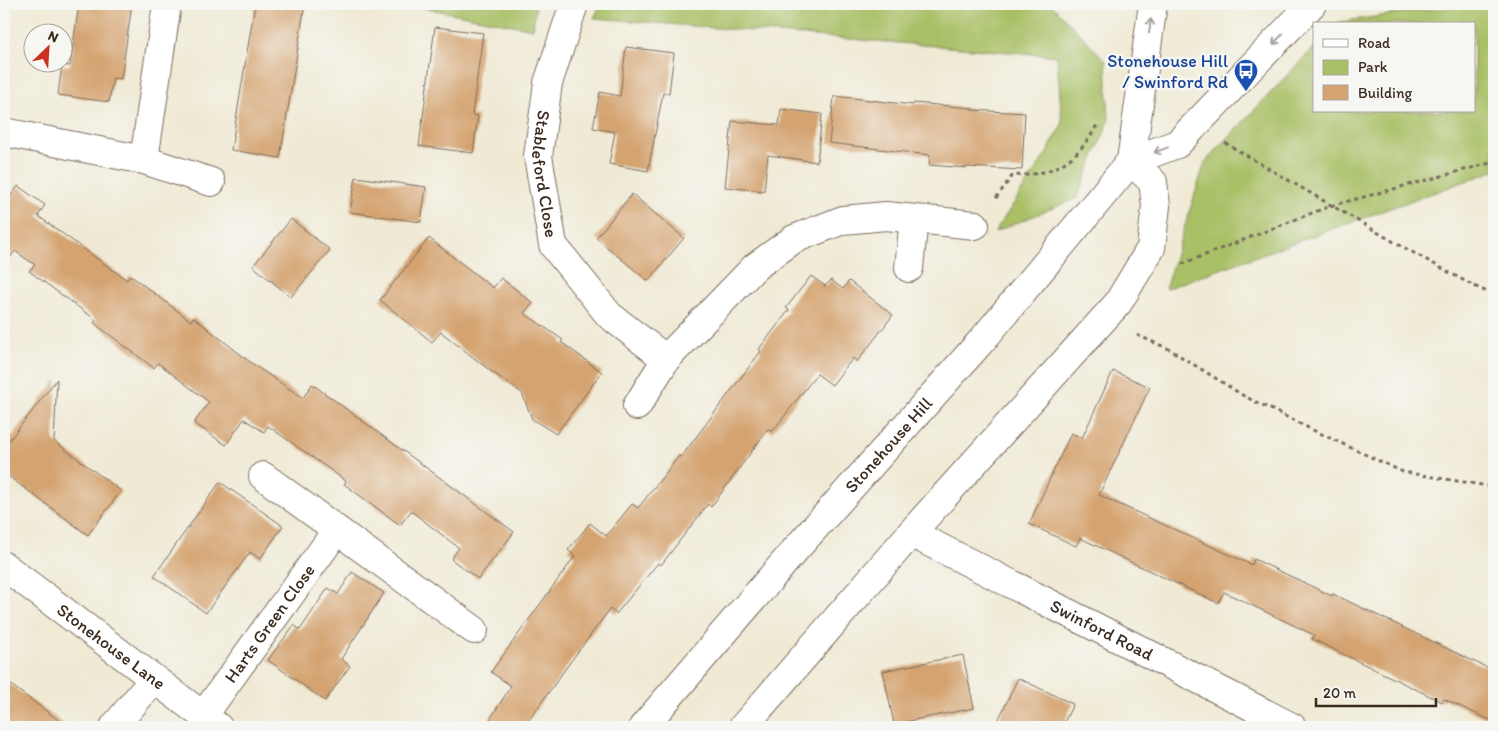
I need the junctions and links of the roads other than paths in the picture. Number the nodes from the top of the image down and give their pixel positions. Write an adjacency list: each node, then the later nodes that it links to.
1 (167, 4): 6 (street)
2 (574, 4): 12 (street, Stableford Close)
3 (1153, 4): 7 (street, one-way to 3)
4 (1312, 4): 7 (street, one-way to 7)
5 (4, 132): 6 (street)
6 (144, 160): 8 (street)
7 (1131, 161): 16 (street); 22 (street, Stonehouse Hill)
8 (211, 182)
9 (914, 218): 10 (street); 11 (street); 12 (street)
10 (975, 225)
11 (909, 268)
12 (666, 359): 13 (street)
13 (637, 406)
14 (264, 476): 15 (street)
15 (337, 530): 18 (street); 20 (street, Harts Green Close)
16 (911, 533): 23 (street); 24 (street, Swinford Road)
17 (4, 566): 19 (street, Stonehouse Lane)
18 (474, 630)
19 (153, 680): 20 (street, Stonehouse Lane); 21 (street)
20 (210, 722)
21 (114, 727)
22 (643, 727)
23 (743, 727)
24 (1292, 727)

